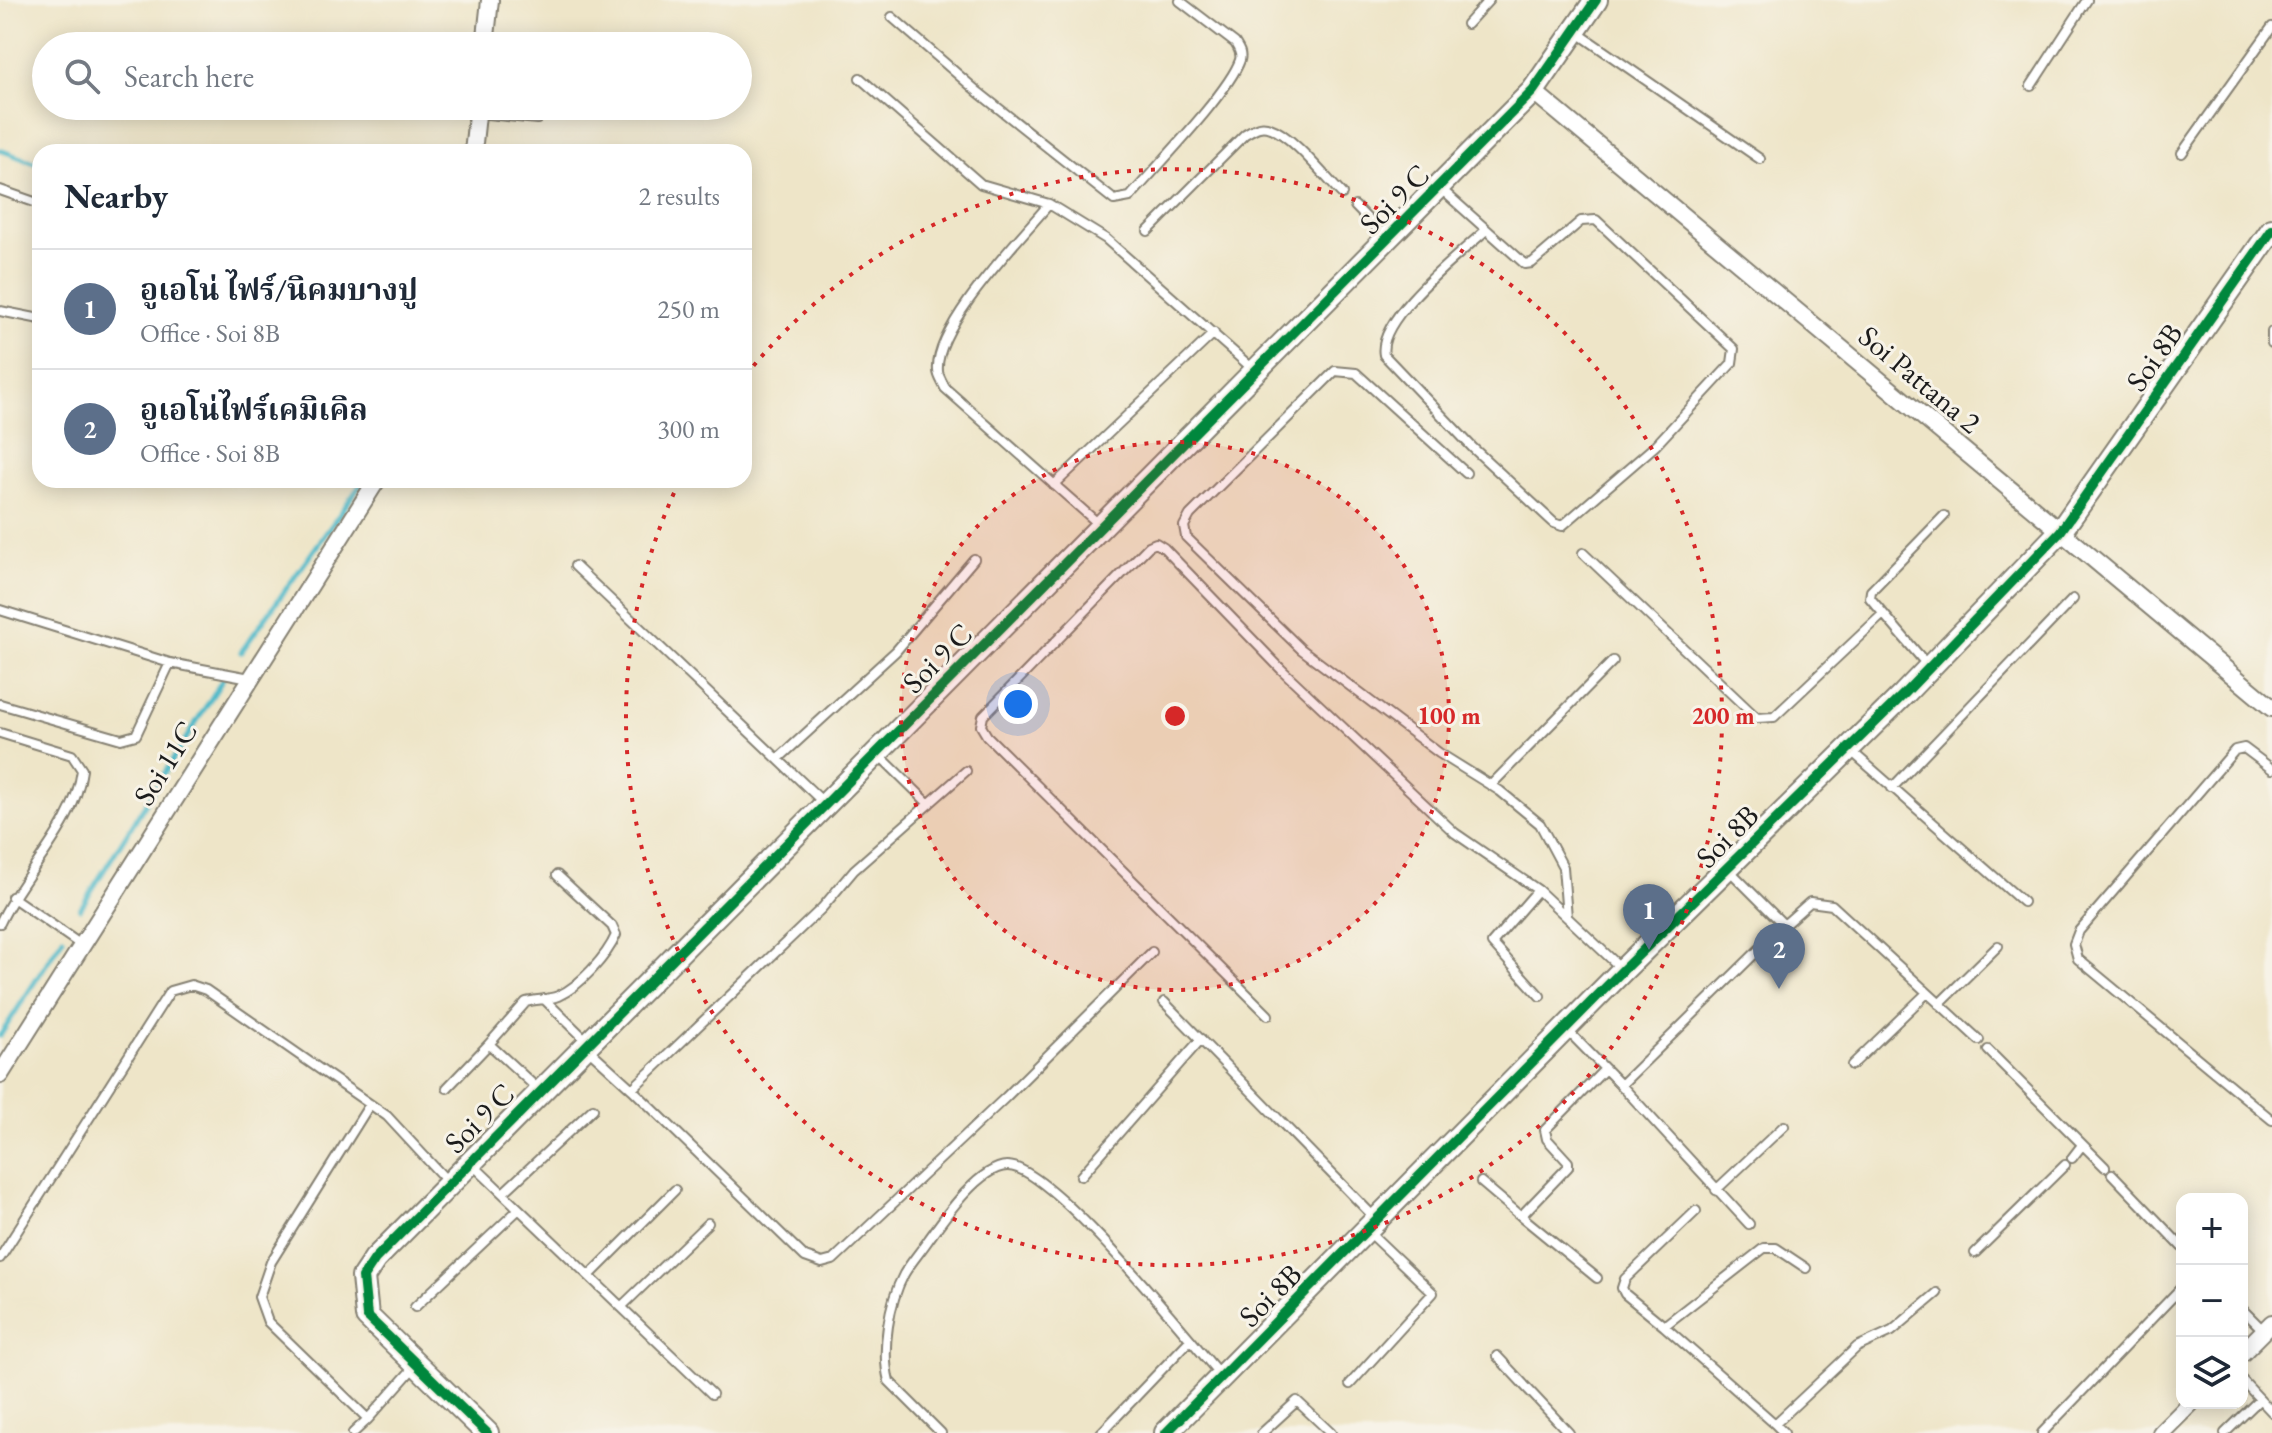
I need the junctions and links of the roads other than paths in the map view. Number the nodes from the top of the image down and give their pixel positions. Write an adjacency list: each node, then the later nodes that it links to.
1 (490, 0): 10 (street)
2 (1489, 0): 7 (lane)
3 (2087, 0): 12 (lane)
4 (1180, 1): 6 (lane)
5 (1588, 3): 9 (street, Soi 9 C)
6 (892, 17)
7 (1467, 24)
8 (2272, 27): 16 (lane)
9 (1574, 31): 13 (street, Soi 9 C); 17 (lane)
10 (487, 32)
11 (860, 78): 22 (lane)
12 (2031, 86)
13 (1533, 91): 18 (street, Soi 9 C); 39 (street, Soi Pattana 2)
14 (477, 120): 15 (street)
15 (474, 144)
16 (2182, 153)
17 (1760, 159)
18 (1439, 187): 24 (lane); 27 (street, Soi 9 C)
19 (0, 190): 21 (lane)
20 (1342, 194): 26 (lane)
21 (32, 201)
22 (1049, 204): 31 (lane); 35 (lane)
23 (1355, 206): 27 (lane)
24 (1486, 230): 24 (lane)
25 (2272, 230): 39 (street, Soi 8B)
26 (1148, 231)
27 (1388, 240): 33 (street, Soi 9 C)
28 (0, 311): 29 (lane)
29 (32, 317)
30 (2272, 332): 32 (lane)
31 (1214, 333): 33 (lane); 35 (lane)
32 (2272, 343)
33 (1255, 371): 38 (street, Soi 9 C)
34 (1466, 473): 58 (lane)
35 (1054, 485): 38 (lane)
36 (372, 488): 49 (street, Soi 11C)
37 (1944, 516): 45 (lane)
38 (1102, 527): 54 (street, Soi 9 C)
39 (2060, 532): 48 (street, Soi 8B); 51 (street, Soi Pattana 2)
40 (1583, 553): 45 (lane)
41 (974, 559): 55 (lane)
42 (575, 566): 55 (lane)
43 (2073, 599): 59 (lane)
44 (0, 610): 47 (lane)
45 (1882, 615): 48 (lane)
46 (1613, 661): 58 (lane)
47 (170, 663): 49 (lane); 50 (lane)
48 (1930, 667): 53 (street, Soi 8B)
49 (252, 678): 71 (street, Soi 11C)
50 (0, 704)
51 (2272, 708)
52 (0, 733): 65 (lane)
53 (1849, 748): 59 (lane); 62 (street, Soi 8B)
54 (876, 752): 60 (street, Soi 9 C); 61 (lane)
55 (778, 759): 60 (lane)
56 (2272, 769): 95 (lane)
57 (966, 771): 61 (lane)
58 (1491, 785): 67 (lane)
59 (1892, 788): 66 (lane)
60 (824, 804): 83 (street, Soi 9 C)
61 (929, 804): 91 (lane)
62 (1728, 870): 69 (lane); 73 (street, Soi 8B)
63 (557, 875): 76 (lane)
64 (1538, 890): 67 (lane); 75 (lane); 79 (lane)
65 (12, 897): 68 (lane); 71 (lane)
66 (2023, 902)
67 (1567, 918): 73 (lane)
68 (0, 923)
69 (1784, 925): 74 (lane); 89 (lane)
70 (1998, 946): 78 (lane)
71 (84, 947): 88 (street, Soi 11C)
72 (1152, 952): 91 (lane)
73 (1623, 970): 80 (street, Soi 8B)
74 (1927, 993): 78 (lane); 86 (lane)
75 (1540, 996)
76 (544, 999): 83 (lane); 84 (lane)
77 (1164, 1002): 81 (lane)
78 (1939, 1004): 82 (lane)
79 (1268, 1015)
80 (1565, 1029): 87 (lane); 110 (street, Soi 8B)
81 (1201, 1039): 99 (lane); 110 (lane)
82 (1979, 1040)
83 (586, 1043): 91 (lane); 92 (street, Soi 9 C)
84 (489, 1044): 90 (lane); 92 (lane)
85 (1988, 1050): 97 (lane)
86 (1852, 1065)
87 (1605, 1069): 89 (lane); 107 (lane)
88 (0, 1075)
89 (1621, 1085): 103 (lane)
90 (447, 1088)
91 (632, 1089)
92 (540, 1091): 98 (street, Soi 9 C)
93 (370, 1104): 101 (lane); 113 (lane); 135 (lane)
94 (593, 1109): 104 (lane)
95 (2272, 1120)
96 (1784, 1126): 103 (lane)
97 (2082, 1145): 111 (lane); 112 (lane)
98 (471, 1162): 101 (street, Soi 9 C); 104 (lane)
99 (1081, 1176)
100 (1481, 1182): 107 (lane)
101 (448, 1183): 127 (street, Soi 9 C)
102 (675, 1190): 115 (lane)
103 (1716, 1190): 109 (lane)
104 (503, 1193): 105 (lane)
105 (519, 1209): 115 (lane); 119 (lane)
106 (1696, 1211): 122 (lane)
107 (1521, 1216): 116 (lane)
108 (708, 1223): 120 (lane)
109 (1749, 1224)
110 (1372, 1226): 128 (street, Soi 8B); 129 (lane)
111 (2176, 1241)
112 (1975, 1253)
113 (0, 1258)
114 (1806, 1268): 122 (lane)
115 (589, 1276): 120 (lane)
116 (1597, 1278)
117 (1937, 1293): 136 (lane)
118 (2176, 1293): 146 (lane)
119 (415, 1307)
120 (621, 1307): 131 (lane)
121 (2248, 1313): 123 (lane)
122 (1664, 1326): 136 (lane)
123 (2268, 1327): 125 (street)
124 (1190, 1340): 128 (lane); 140 (lane); 141 (lane)
125 (2248, 1347)
126 (1497, 1356): 144 (lane)
127 (416, 1366): 135 (lane); 137 (street)
128 (1222, 1377): 142 (street, Soi 8B)
129 (1350, 1384)
130 (2248, 1386): 132 (lane)
131 (712, 1394)
132 (2260, 1399): 134 (lane); 148 (lane)
133 (2185, 1409): 147 (street)
134 (2271, 1409)
135 (368, 1419): 139 (lane)
136 (1775, 1424): 145 (lane)
137 (477, 1429)
138 (1329, 1432): 143 (lane)
139 (353, 1433)
140 (941, 1433)
141 (1101, 1433)
142 (1166, 1433)
143 (1262, 1433)
144 (1569, 1433)
145 (1784, 1433)
146 (2042, 1433)
147 (2161, 1433)
148 (2225, 1433)

